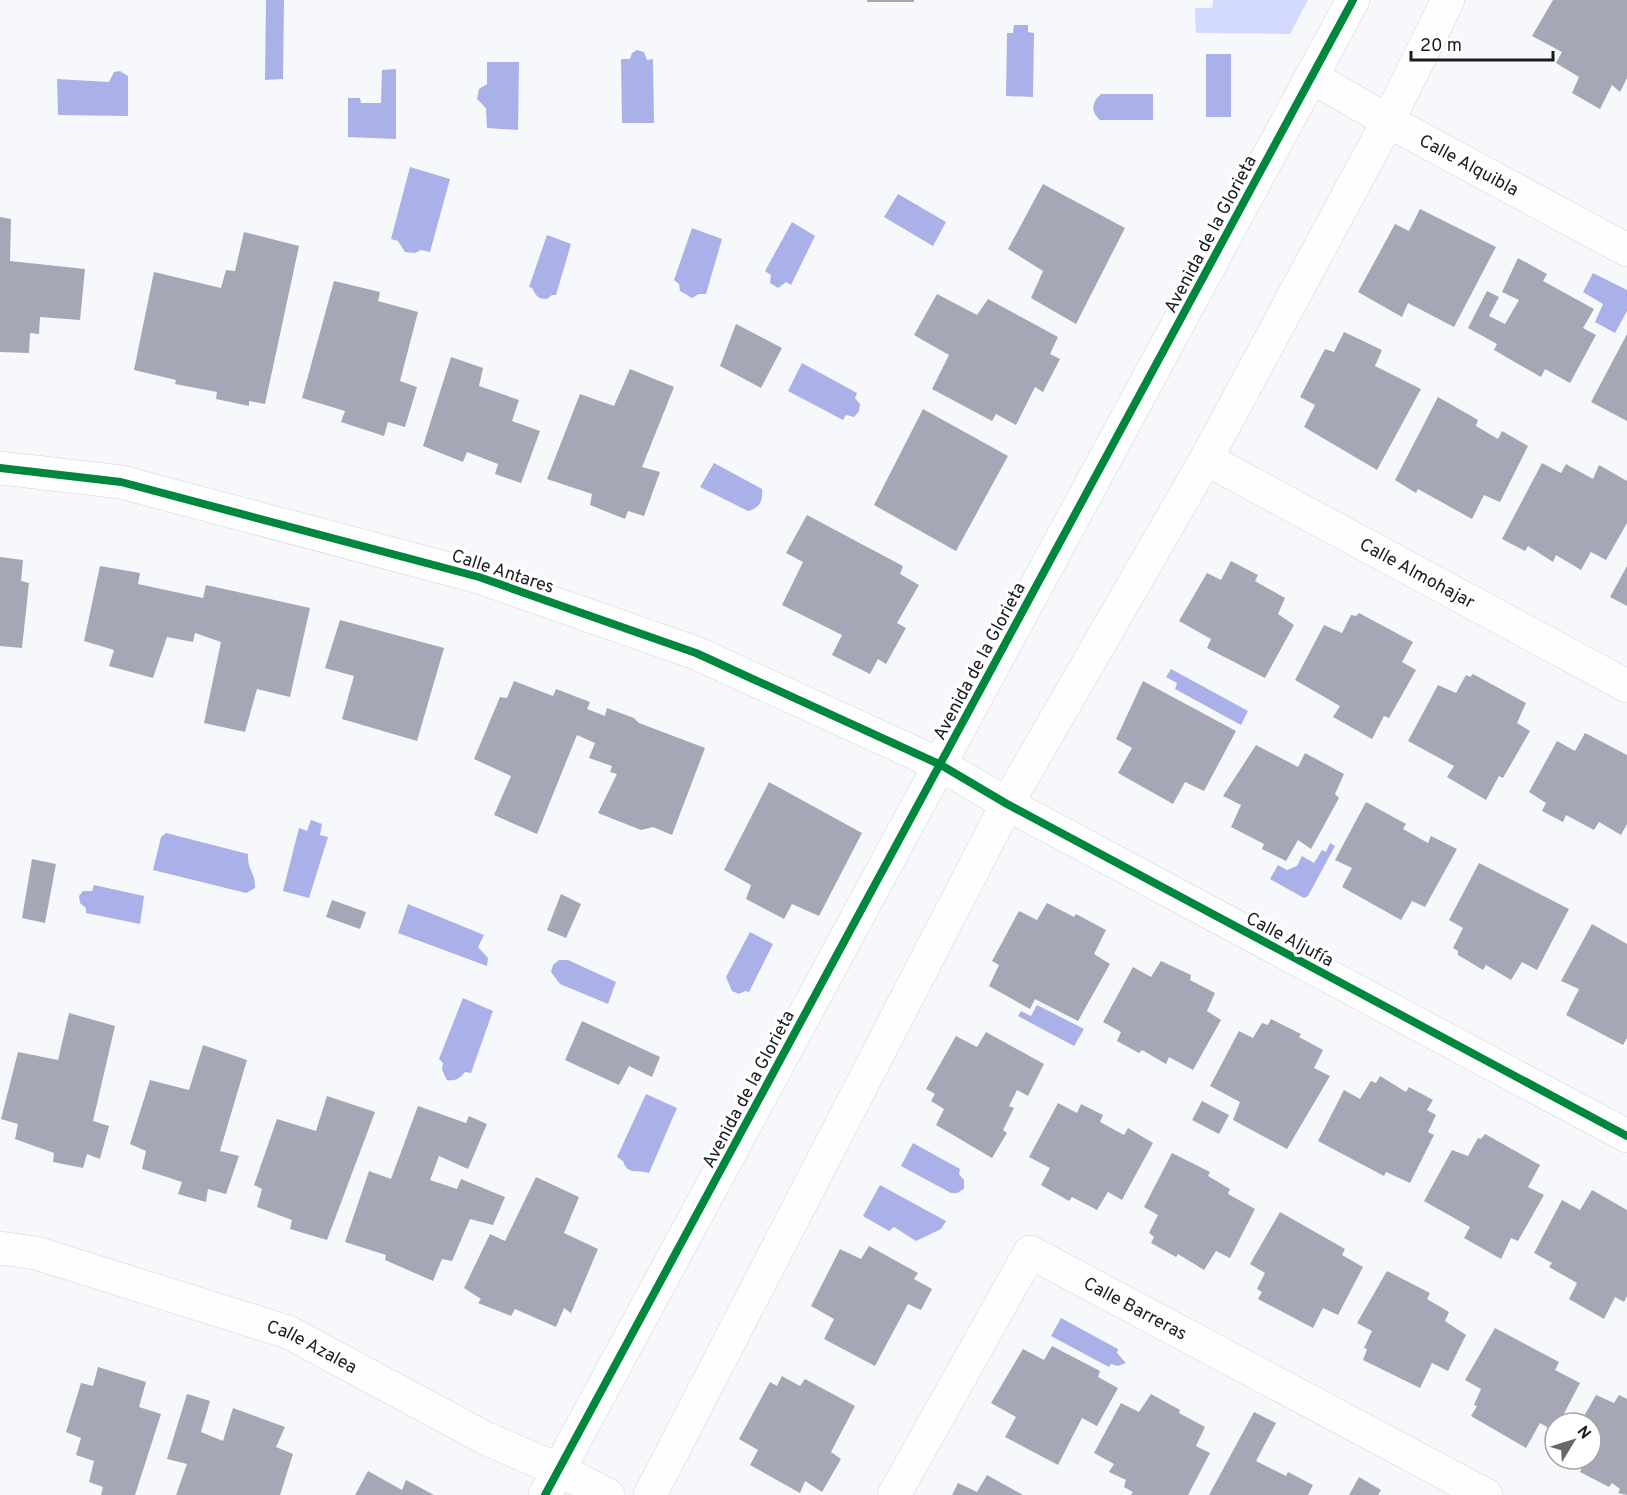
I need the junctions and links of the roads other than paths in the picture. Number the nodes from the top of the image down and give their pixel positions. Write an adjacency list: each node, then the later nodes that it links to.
1 (1353, 0): 3 (street, Avenida de la Glorieta)
2 (1448, 0): 4 (street)
3 (1312, 77): 4 (street, Calle Alquibla); 9 (street, Avenida de la Glorieta)
4 (1388, 121): 5 (street, Calle Alquibla); 6 (street)
5 (1627, 250)
6 (1206, 459): 8 (street, Calle Almohajar); 10 (street)
7 (0, 468): 9 (street, Calle Antares)
8 (1627, 686)
9 (940, 765): 10 (street, Calle Aljufía); 13 (street, Avenida de la Glorieta)
10 (1007, 804): 11 (street, Calle Aljufía); 15 (street)
11 (1627, 1136)
12 (0, 1248): 13 (street, Calle Azalea)
13 (552, 1483): 14 (street, Calle Azalea)
14 (607, 1494)
15 (650, 1495)
16 (894, 1495): 17 (street, Calle Barreras)
17 (1486, 1495)

